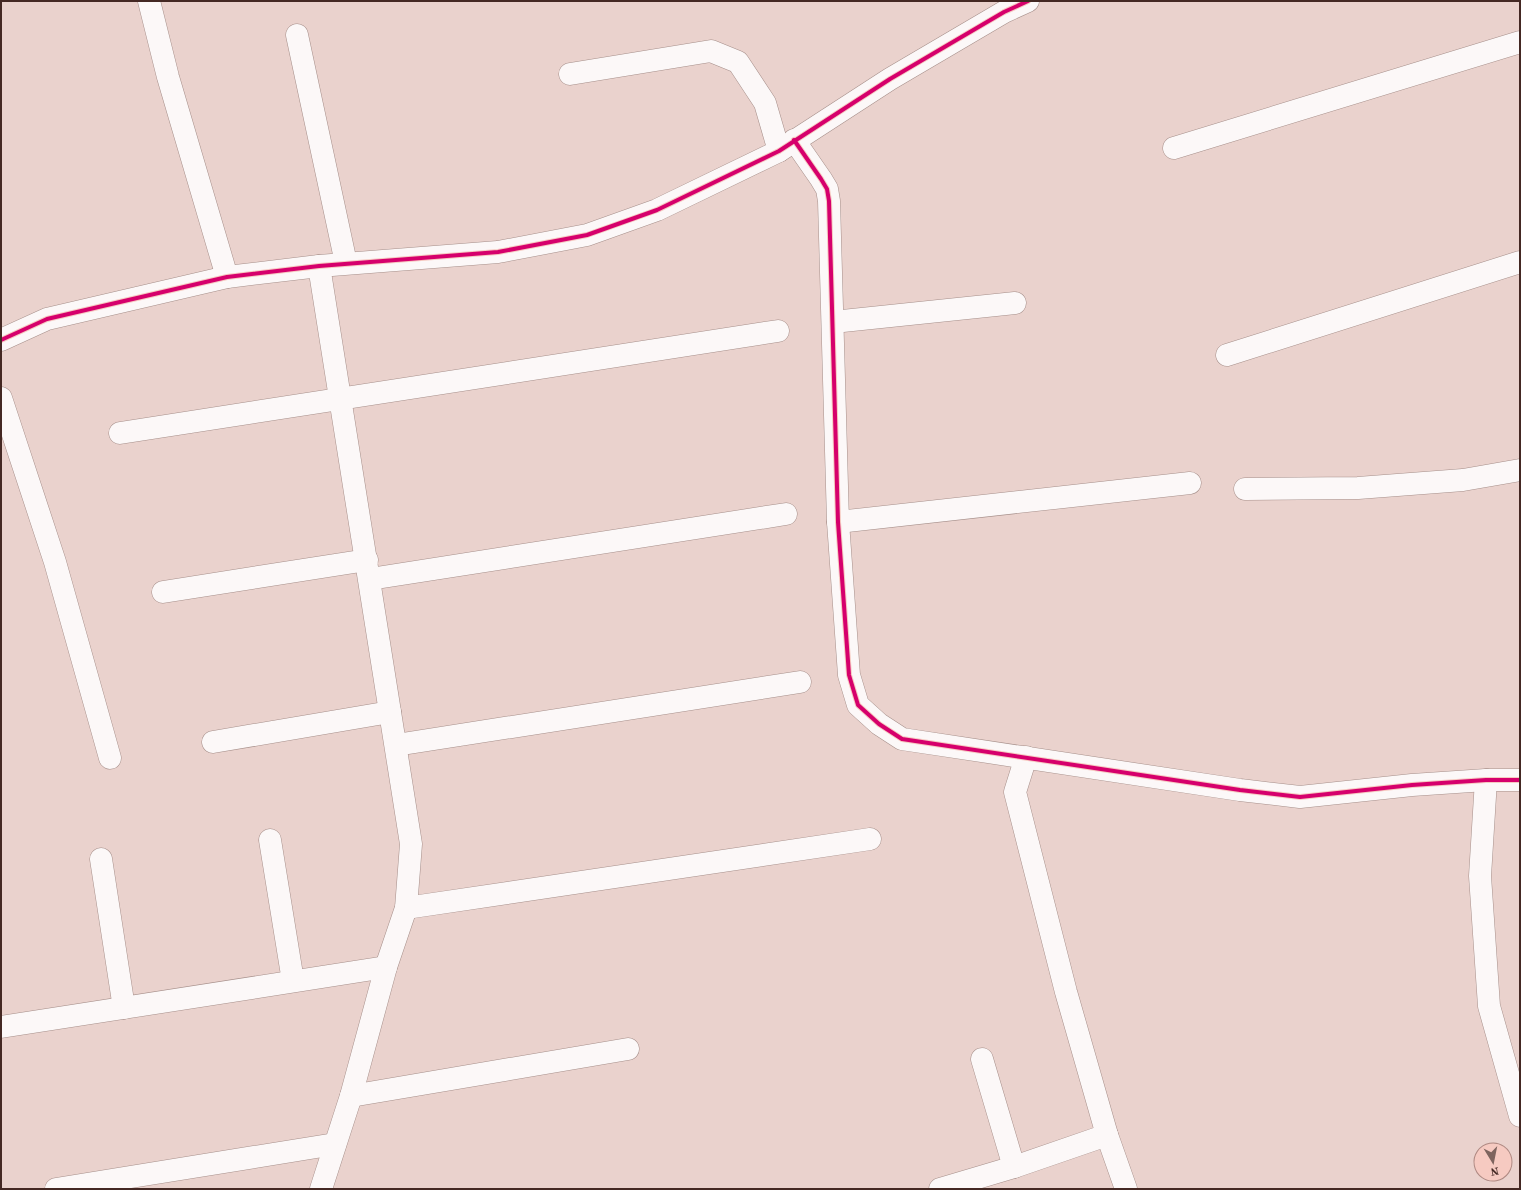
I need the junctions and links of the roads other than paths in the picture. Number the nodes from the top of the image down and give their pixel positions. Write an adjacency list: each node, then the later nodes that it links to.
1 (149, 1): 11 (street)
2 (1028, 1): 6 (street)
3 (298, 35): 9 (street)
4 (1520, 42): 7 (street)
5 (570, 74): 6 (street)
6 (787, 146): 9 (street); 13 (street)
7 (1174, 148)
8 (1520, 262): 16 (street)
9 (346, 263): 10 (street)
10 (319, 266): 11 (street); 18 (street)
11 (227, 277): 15 (street)
12 (1015, 302): 13 (street)
13 (833, 322): 24 (street)
14 (778, 331): 18 (street)
15 (1, 340)
16 (1227, 355)
17 (1, 398): 32 (street)
18 (341, 399): 19 (street); 25 (street)
19 (120, 433)
20 (1520, 470): 22 (street)
21 (1190, 484): 24 (street)
22 (1245, 489)
23 (786, 514): 25 (street)
24 (838, 522): 31 (street)
25 (368, 570): 26 (street); 28 (street)
26 (163, 592)
27 (800, 682): 30 (street)
28 (390, 712): 29 (street); 30 (street)
29 (213, 742)
30 (396, 745): 38 (street)
31 (1026, 757): 33 (street); 47 (street)
32 (110, 758)
33 (1486, 780): 34 (street); 46 (street)
34 (1520, 780)
35 (870, 839): 38 (street)
36 (270, 840): 40 (street)
37 (101, 859): 41 (street)
38 (406, 908): 39 (street)
39 (386, 967): 40 (street); 45 (street)
40 (293, 981): 41 (street)
41 (124, 1008): 42 (street)
42 (1, 1027)
43 (628, 1049): 45 (street)
44 (982, 1059): 49 (street)
45 (351, 1096): 48 (street)
46 (1520, 1116)
47 (1107, 1135): 49 (street); 53 (street)
48 (335, 1144): 50 (street); 51 (street)
49 (1014, 1167): 52 (street)
50 (56, 1189)
51 (321, 1189)
52 (940, 1189)
53 (1126, 1189)

